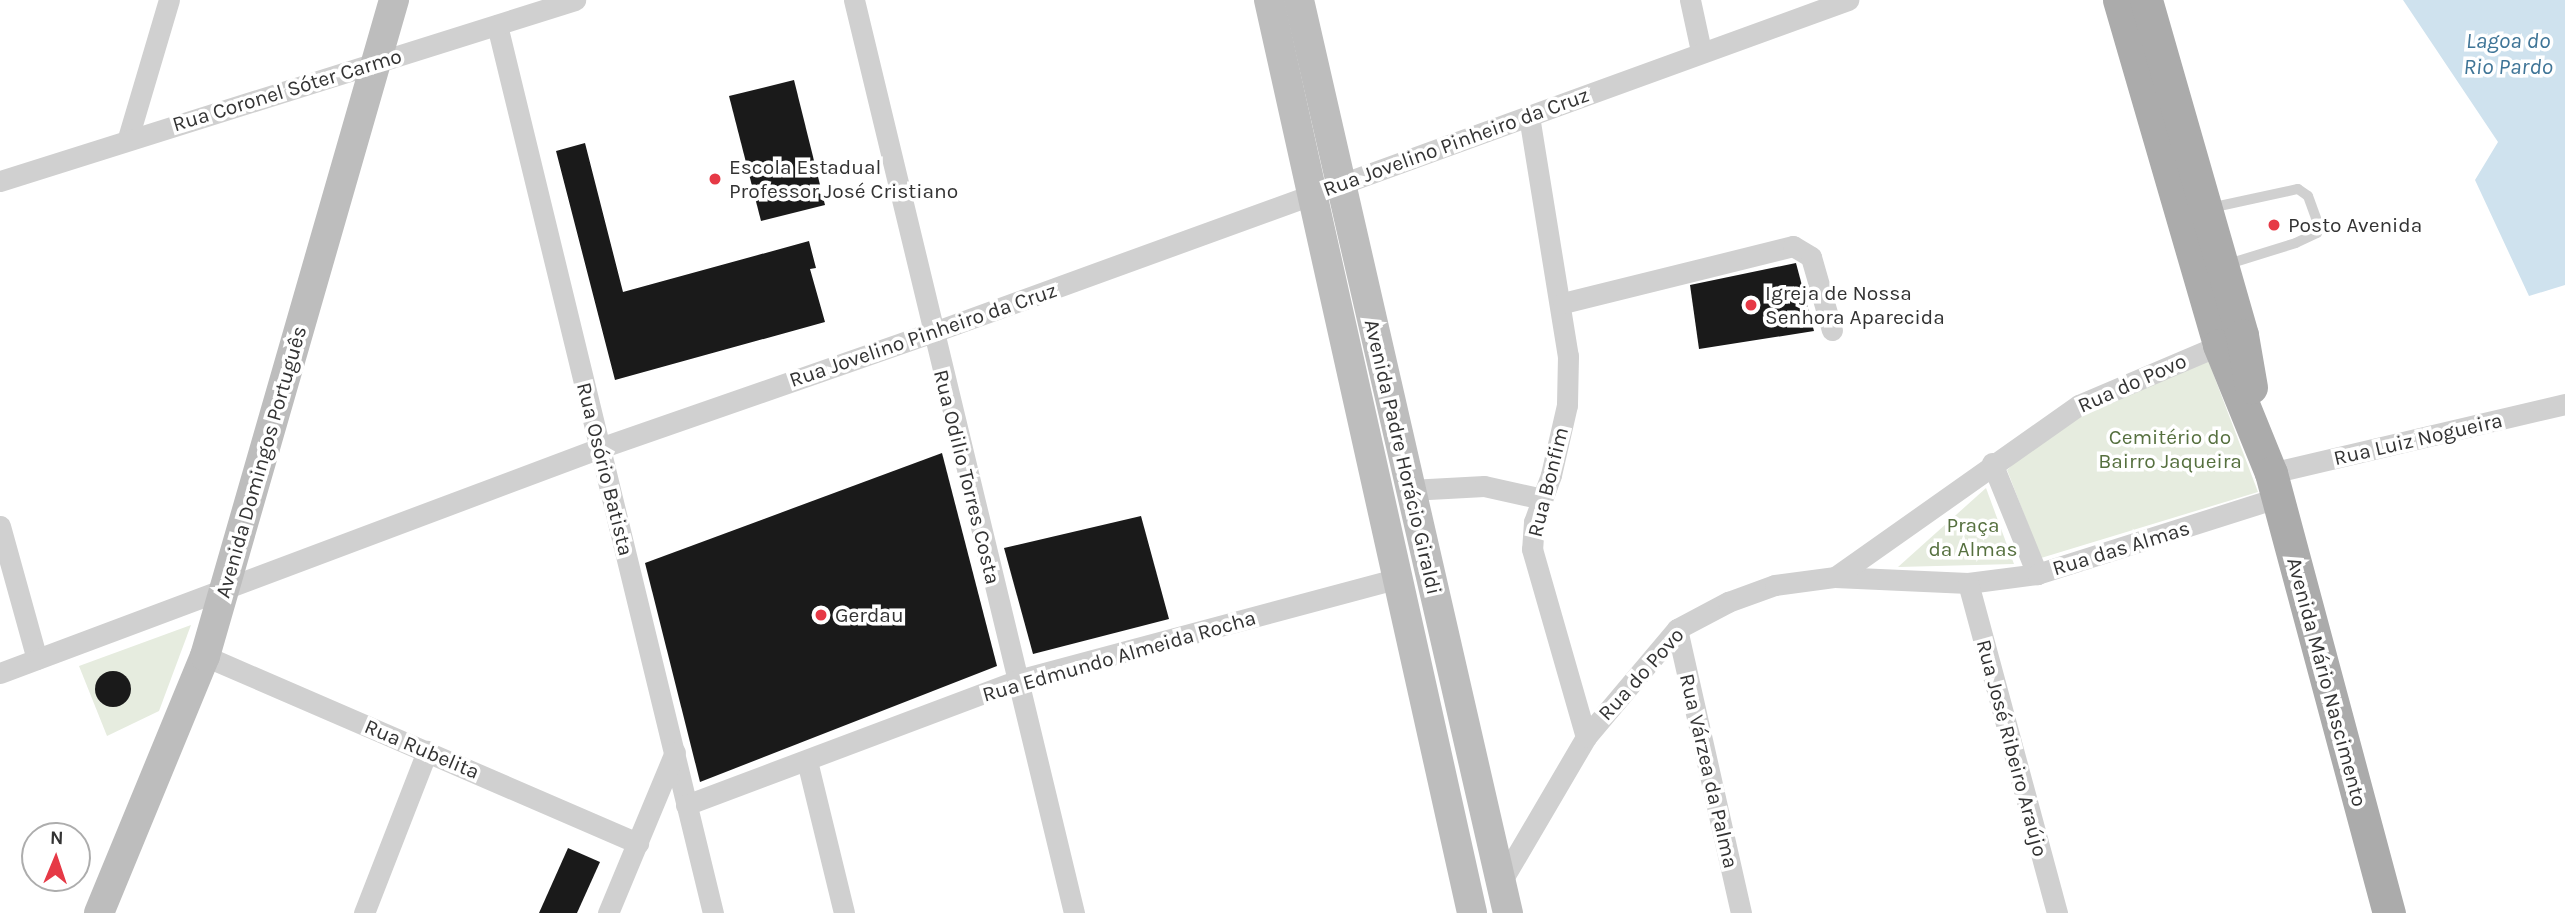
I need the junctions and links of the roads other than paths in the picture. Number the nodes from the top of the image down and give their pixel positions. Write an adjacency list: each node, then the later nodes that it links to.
1 (169, 0): 15 (street)
2 (394, 0): 13 (street, Avenida Domingos Português)
3 (575, 0): 11 (street, Rua Coronel Sóter Carmo)
4 (854, 0): 23 (street, Rua Odilio Torres Costa)
5 (1269, 0): 18 (street, Avenida Padre Horácio Giraldi)
6 (1299, 0): 17 (street, Avenida Padre Horácio Giraldi)
7 (1690, 0): 12 (street)
8 (1848, 0): 12 (street, Rua Jovelino Pinheiro da Cruz)
9 (2119, 0): 24 (main road, Avenida Mário Nascimento)
10 (2146, 0): 19 (main road, Avenida Mário Nascimento)
11 (497, 25): 13 (street, Rua Coronel Sóter Carmo); 26 (street, Rua Osório Batista)
12 (1701, 51): 14 (street, Rua Jovelino Pinheiro da Cruz)
13 (375, 63): 15 (street, Rua Coronel Sóter Carmo); 36 (street, Avenida Domingos Português)
14 (1529, 116): 17 (street, Rua Jovelino Pinheiro da Cruz); 21 (street, Rua Bonfim)
15 (128, 138): 16 (street, Rua Coronel Sóter Carmo)
16 (0, 180)
17 (1342, 184): 18 (street, Rua Jovelino Pinheiro da Cruz); 29 (street, Avenida Padre Horácio Giraldi)
18 (1312, 195): 23 (street, Rua Jovelino Pinheiro da Cruz); 33 (street, Avenida Padre Horácio Giraldi)
19 (2206, 209): 20 (main road, Avenida Mário Nascimento); 20 (lane)
20 (2222, 265): 24 (main road, Avenida Mário Nascimento)
21 (1563, 303): 22 (street); 30 (street, Rua Bonfim)
22 (1832, 330)
23 (931, 333): 26 (street, Rua Jovelino Pinheiro da Cruz); 41 (street, Rua Odilio Torres Costa)
24 (2230, 340): 27 (street, Rua do Povo); 28 (main road, Avenida Mário Nascimento)
25 (2565, 404): 28 (street, Rua Luiz Nogueira)
26 (600, 448): 36 (street, Rua Jovelino Pinheiro da Cruz); 44 (street, Rua Osório Batista)
27 (1992, 463): 32 (street); 34 (street, Rua do Povo)
28 (2270, 474): 32 (street, Rua das Almas); 59 (main road, Avenida Mário Nascimento)
29 (1410, 490): 30 (street); 48 (street, Avenida Padre Horácio Giraldi)
30 (1542, 499): 42 (street, Rua Bonfim)
31 (0, 526): 39 (street)
32 (2037, 574): 35 (street, Rua das Almas)
33 (1398, 578): 41 (street, Rua Edmundo Almeida Rocha); 55 (street, Avenida Padre Horácio Giraldi)
34 (1835, 578): 35 (street, Rua das Almas); 37 (street, Rua do Povo)
35 (1968, 583): 58 (street, Rua José Ribeiro Araújo)
36 (226, 585): 38 (street, Avenida Domingos Português); 39 (street, Rua Jovelino Pinheiro da Cruz)
37 (1676, 629): 42 (street, Rua do Povo); 57 (street, Rua Várzea da Palma)
38 (205, 656): 43 (street, Rua Rubelita); 49 (street, Avenida Domingos Português)
39 (37, 659): 40 (street, Rua Jovelino Pinheiro da Cruz)
40 (0, 673)
41 (1018, 680): 45 (street, Rua Edmundo Almeida Rocha); 54 (street, Rua Odilio Torres Costa)
42 (1587, 737): 48 (street, Rua do Povo)
43 (427, 751): 47 (street, Rua Rubelita); 50 (street)
44 (675, 752): 46 (street, Rua Osório Batista); 47 (street)
45 (807, 761): 46 (street, Rua Edmundo Almeida Rocha); 53 (street)
46 (686, 805): 52 (street, Rua Osório Batista)
47 (638, 843): 51 (street)
48 (1501, 882): 56 (street, Avenida Padre Horácio Giraldi)
49 (99, 913)
50 (363, 913)
51 (608, 913)
52 (713, 913)
53 (844, 913)
54 (1074, 913)
55 (1472, 913)
56 (1508, 913)
57 (1741, 913)
58 (2057, 913)
59 (2389, 913)

